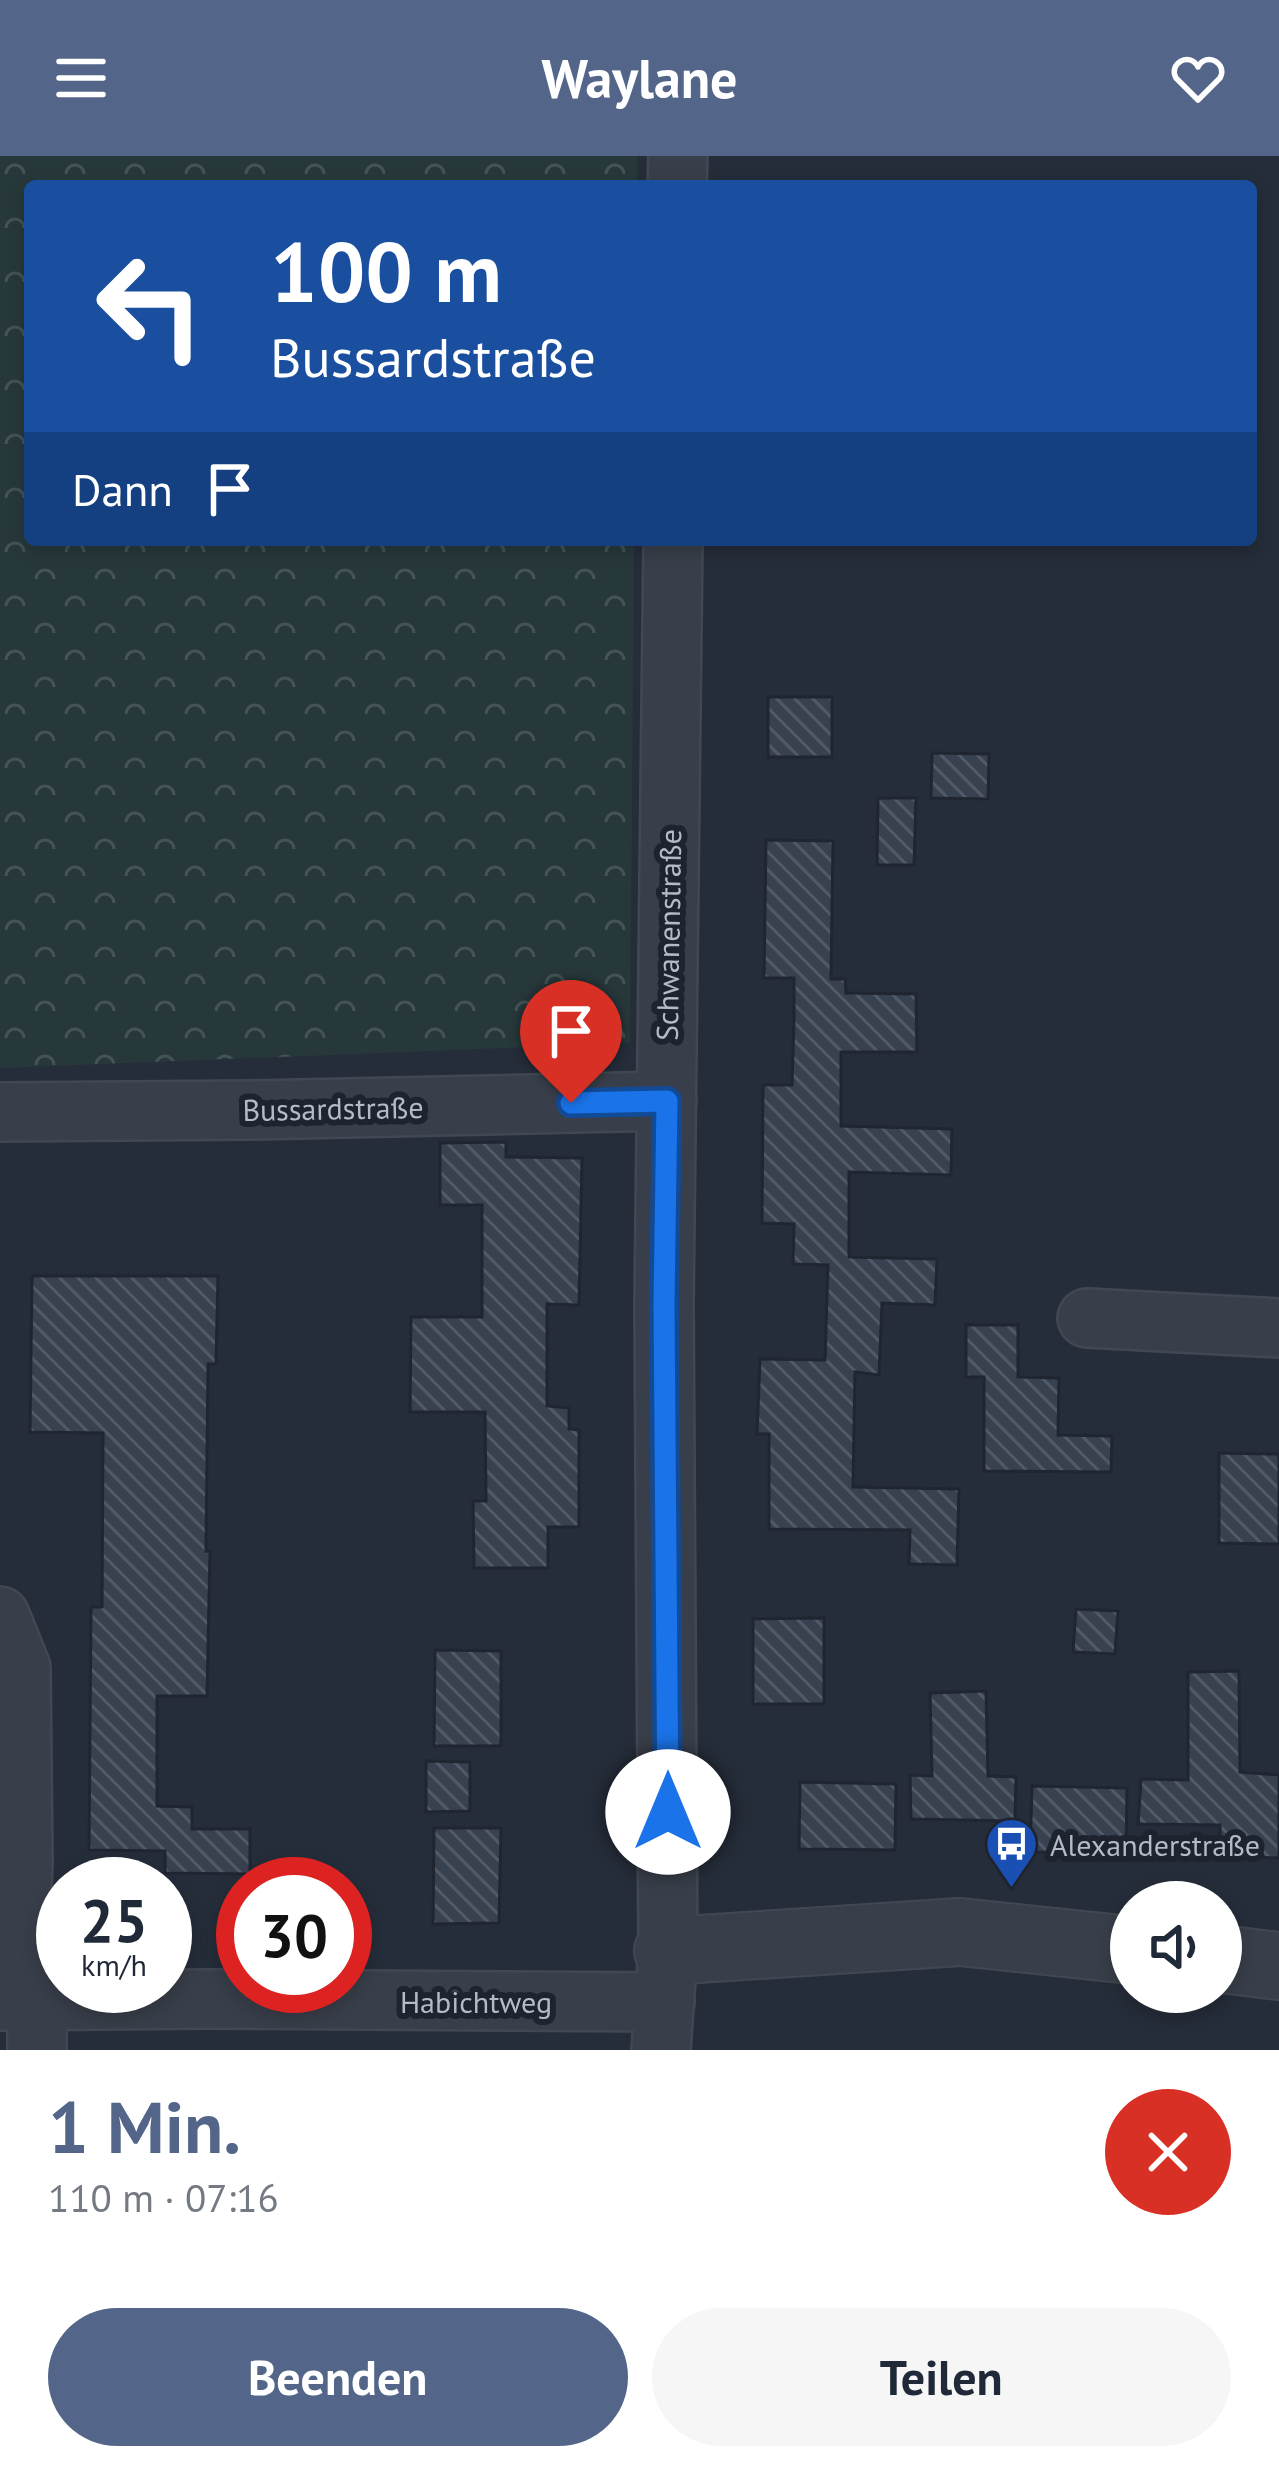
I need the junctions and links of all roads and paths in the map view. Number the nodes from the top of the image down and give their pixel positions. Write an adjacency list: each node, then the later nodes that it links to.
1 (673, 546): 2 (street, Schwanenstraße)
2 (667, 1101): 3 (street, Bussardstraße); 10 (street, Schwanenstraße)
3 (0, 1112)
4 (1087, 1318): 5 (street)
5 (1279, 1328)
6 (0, 1616): 11 (street)
7 (1110, 1948): 10 (street)
8 (1242, 1962): 9 (street)
9 (1279, 1966)
10 (665, 2001): 11 (street, Habichtweg)
11 (23, 2013)

